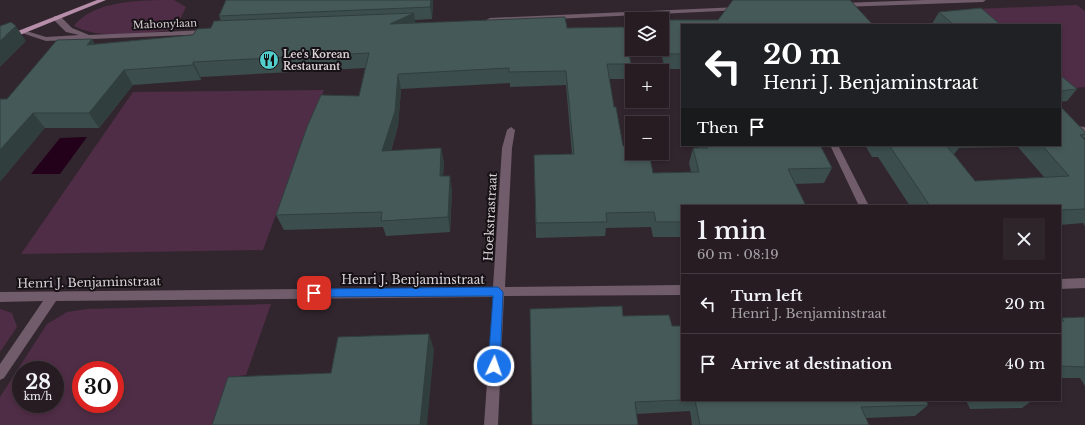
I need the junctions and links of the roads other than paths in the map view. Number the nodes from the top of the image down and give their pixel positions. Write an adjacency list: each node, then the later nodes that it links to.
1 (103, 0): 6 (main road)
2 (983, 0): 3 (street)
3 (911, 1): 4 (street)
4 (834, 5)
5 (746, 9): 7 (street)
6 (57, 18): 8 (main road); 10 (street, Mahonylaan)
7 (482, 20)
8 (23, 32): 10 (street, Mahonylaan); 11 (main road)
9 (219, 32): 10 (street, Mahonylaan)
10 (91, 37)
11 (0, 41)
12 (1061, 127): 14 (street)
13 (510, 130): 20 (street, Hoekstrastraat)
14 (1085, 130)
15 (834, 146): 16 (street)
16 (864, 205)
17 (1085, 283): 18 (street)
18 (1061, 284)
19 (681, 290): 20 (street, Henri J. Benjaminstraat)
20 (498, 292): 21 (street, Henri J. Benjaminstraat); 24 (street, Hoekstrastraat)
21 (53, 296): 22 (street, Henri J. Benjaminstraat); 23 (street)
22 (0, 297)
23 (0, 374)
24 (491, 425)

